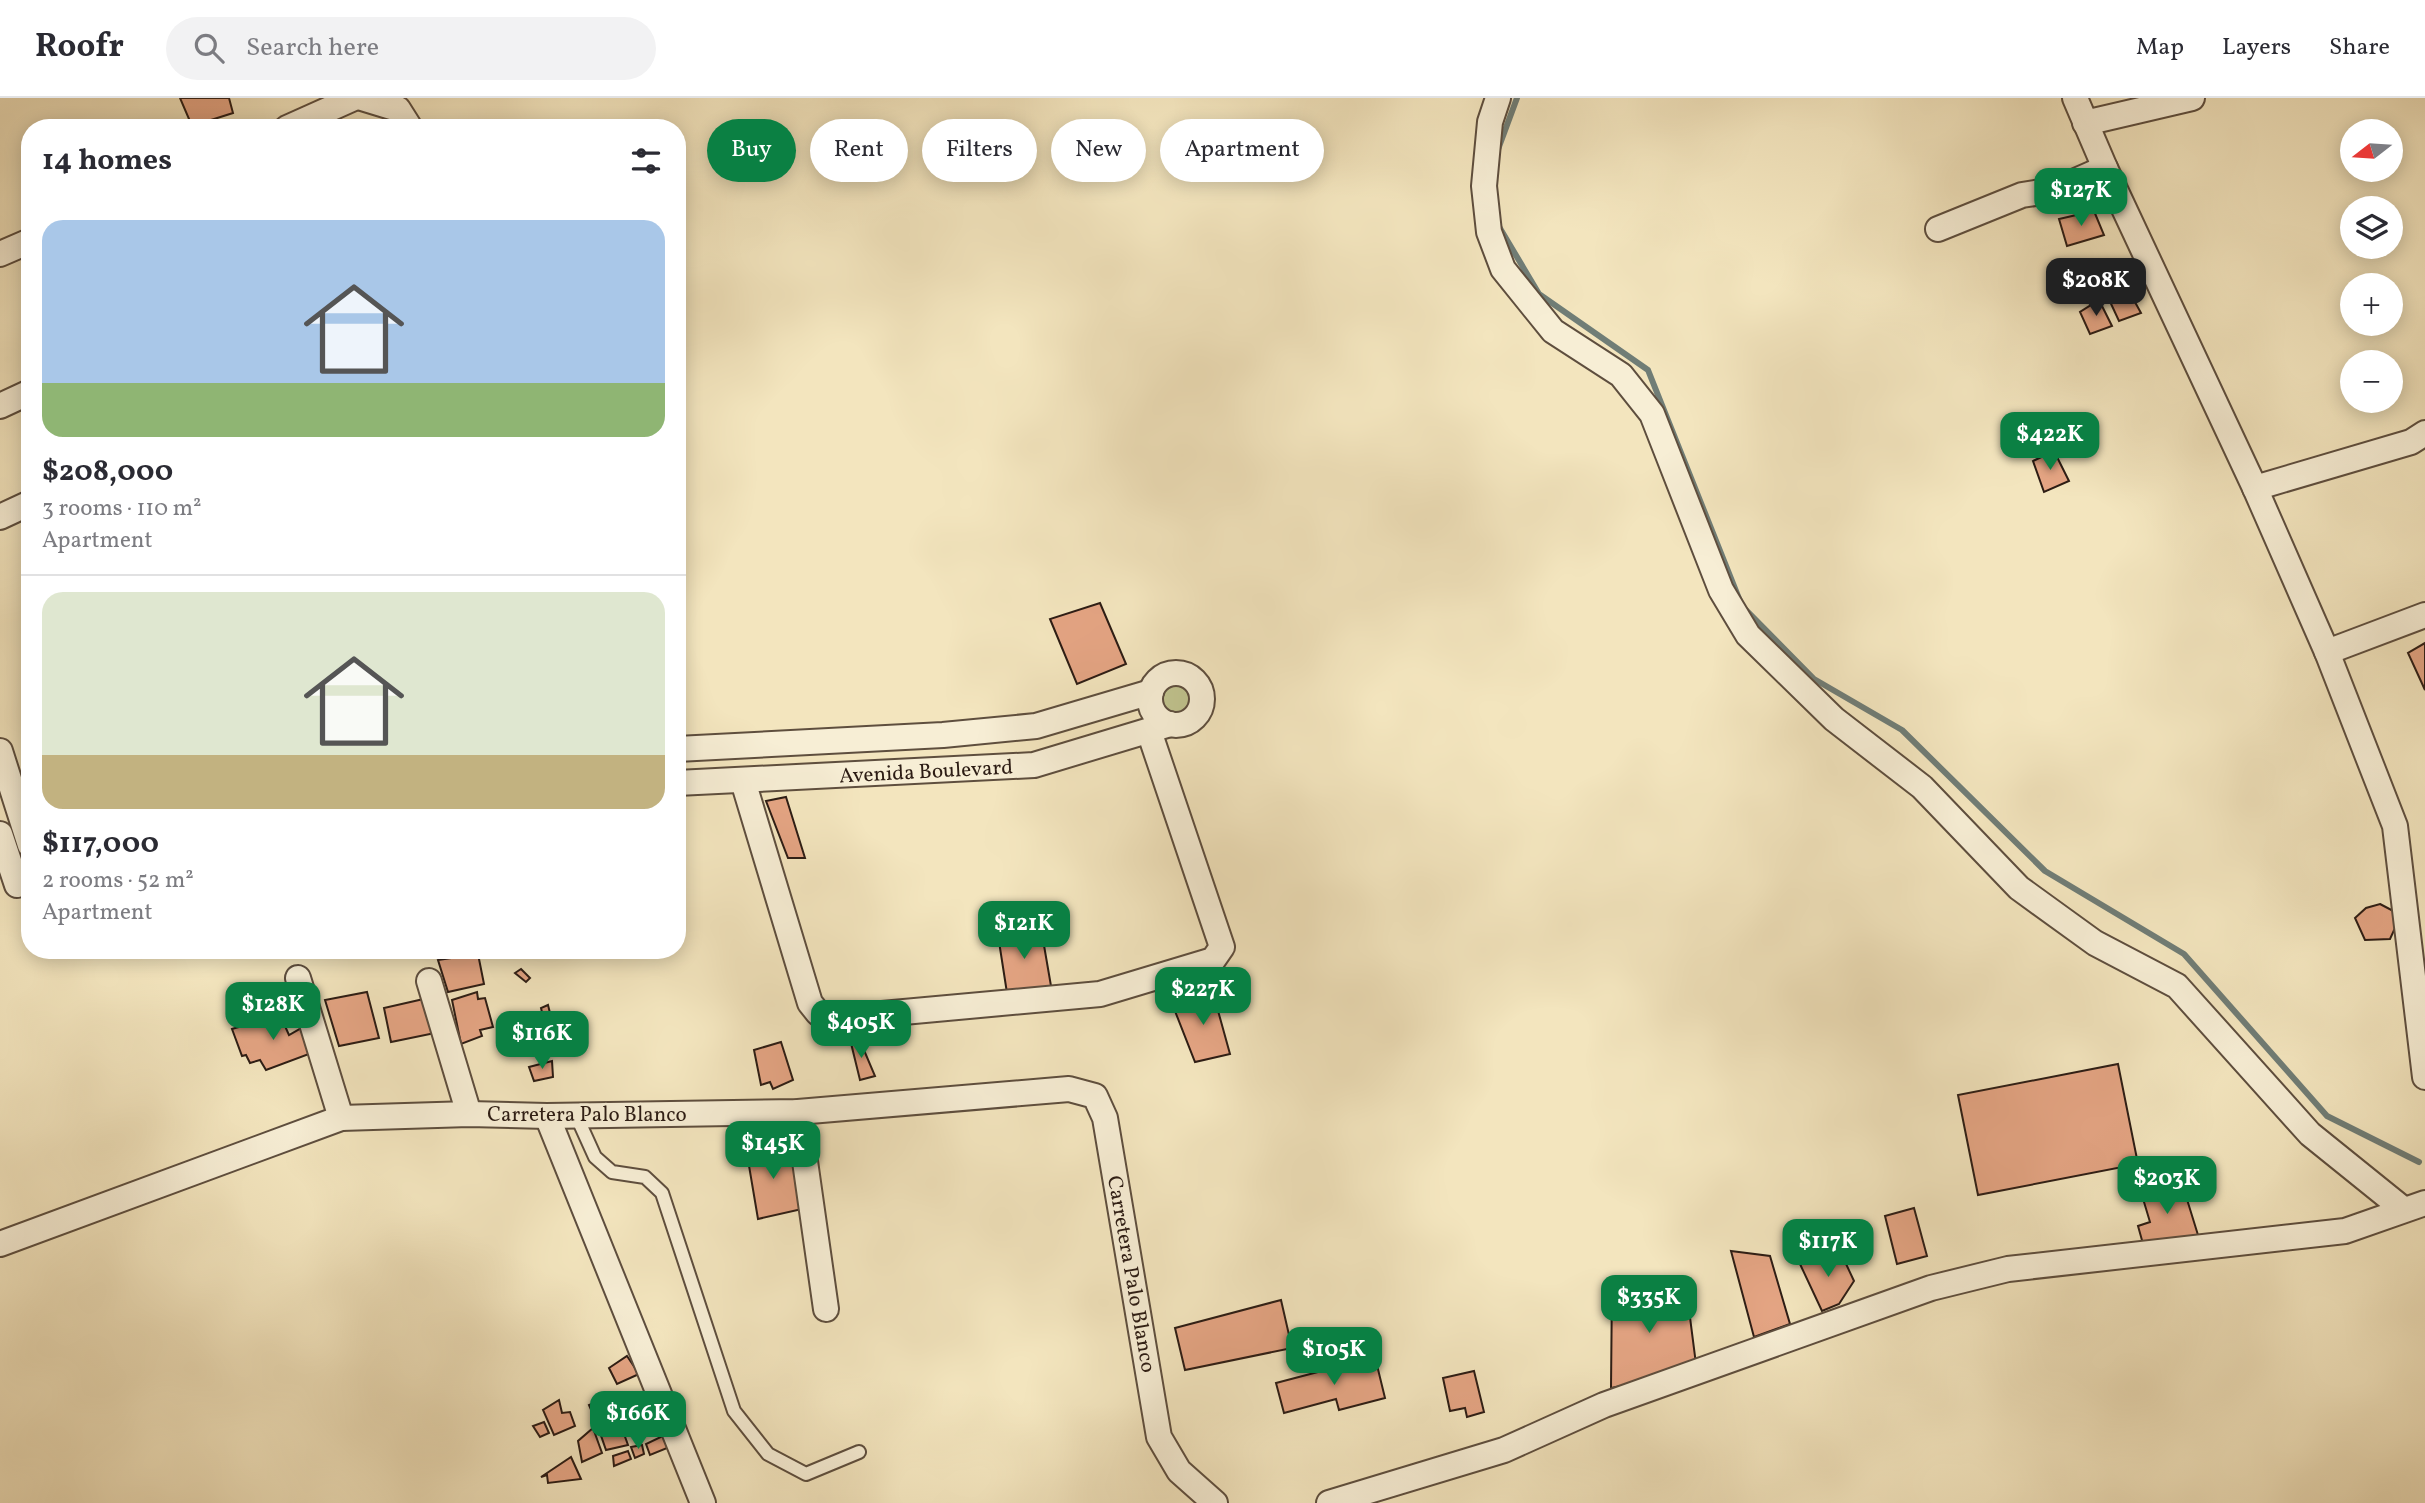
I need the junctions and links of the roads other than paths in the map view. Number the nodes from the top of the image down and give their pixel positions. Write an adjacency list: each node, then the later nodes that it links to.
1 (354, 98): 6 (street)
2 (362, 98): 7 (street)
3 (1498, 98): 39 (street)
4 (2075, 98): 8 (street)
5 (2192, 98): 8 (street)
6 (307, 119)
7 (404, 119)
8 (2085, 123): 9 (street)
9 (2105, 168): 10 (street); 16 (street)
10 (1938, 229)
11 (21, 245): 12 (street)
12 (0, 254)
13 (21, 396): 14 (street)
14 (0, 406)
15 (2425, 433): 16 (street)
16 (2255, 488): 20 (street)
17 (21, 507): 18 (street)
18 (0, 517)
19 (2425, 615): 20 (street)
20 (2327, 652): 33 (street)
21 (1151, 692): 22 (street); 22 (street); 23 (street, Avenida Boulevard)
22 (1160, 727): 25 (street, Avenida Boulevard); 25 (street)
23 (686, 749)
24 (0, 751): 27 (street)
25 (743, 781): 26 (street, Avenida Boulevard)
26 (686, 783)
27 (21, 817)
28 (21, 846): 29 (street)
29 (2, 849): 30 (street)
30 (16, 886)
31 (298, 978): 38 (street)
32 (429, 981): 35 (street)
33 (2425, 1077)
34 (798, 1112): 36 (street, Carretera Palo Blanco); 41 (street); 44 (street, Carretera Palo Blanco)
35 (469, 1114): 37 (street, Carretera Palo Blanco); 38 (street, Carretera Palo Blanco)
36 (576, 1115): 37 (street, Carretera Palo Blanco); 42 (lane)
37 (547, 1116): 43 (street)
38 (341, 1118): 40 (street, Carretera Palo Blanco)
39 (2414, 1206): 45 (street)
40 (0, 1244)
41 (826, 1309)
42 (859, 1452)
43 (704, 1503)
44 (1214, 1503)
45 (1329, 1503)

